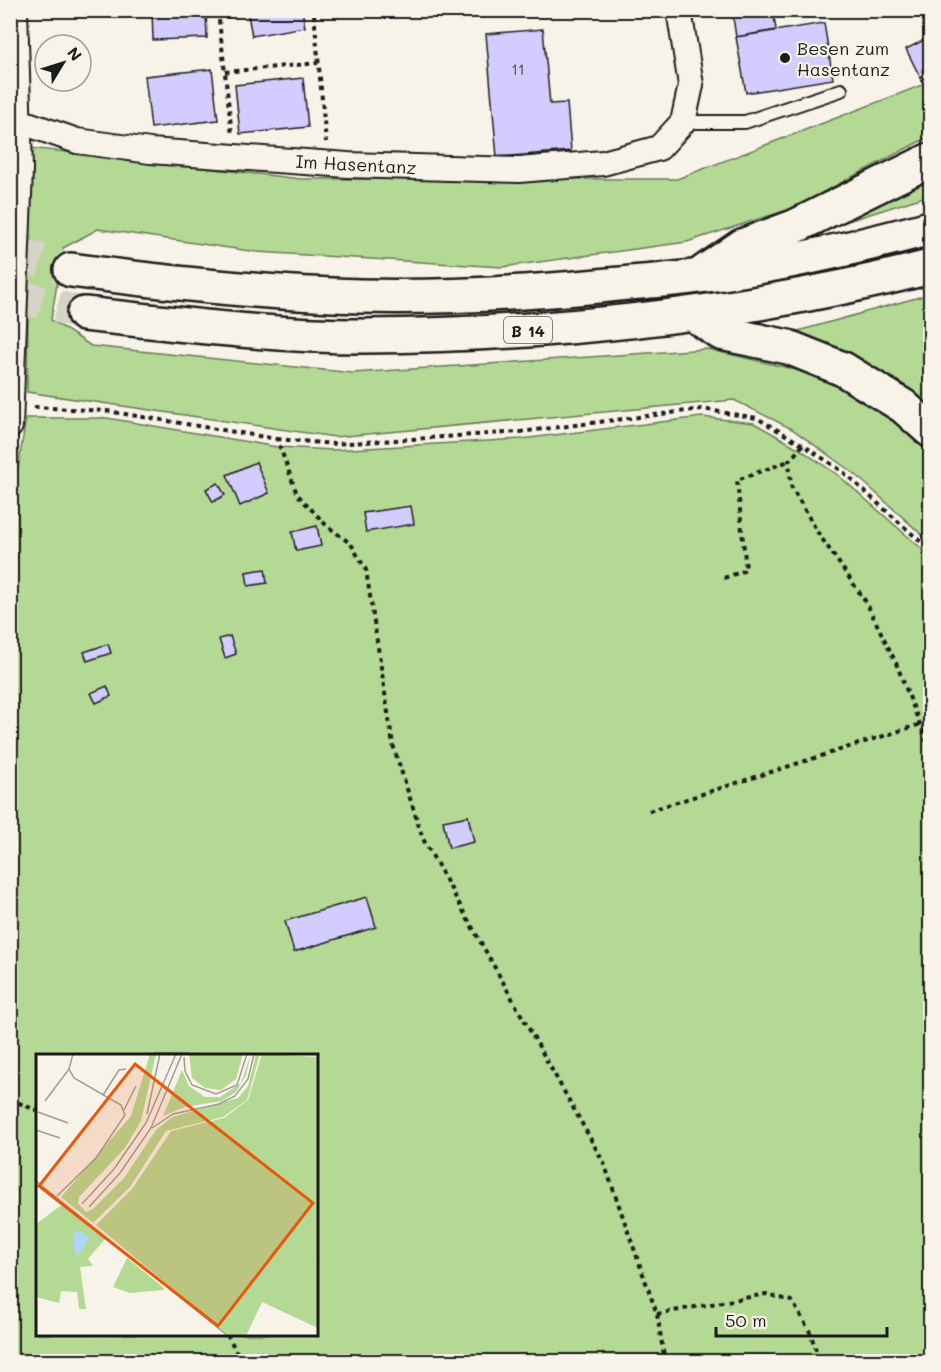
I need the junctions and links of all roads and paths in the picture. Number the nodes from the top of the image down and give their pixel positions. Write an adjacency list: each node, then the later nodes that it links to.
1 (15, 10): 8 (street)
2 (679, 10): 9 (street)
3 (314, 14): 5 (path)
4 (219, 20): 6 (path)
5 (318, 63): 6 (path); 12 (path)
6 (225, 72): 10 (path)
7 (841, 90): 9 (lane)
8 (19, 121): 10 (street, Im Hasentanz); 19 (street)
9 (683, 122): 12 (street, Im Hasentanz)
10 (235, 157): 12 (street, Im Hasentanz)
11 (930, 160): 16 (highway)
12 (328, 164)
13 (930, 228): 16 (highway, B 14)
14 (930, 267): 18 (highway, B 14)
15 (71, 270): 16 (highway, B 14)
16 (698, 276)
17 (84, 314): 18 (highway, B 14)
18 (693, 315): 20 (highway)
19 (11, 416): 21 (path)
20 (930, 430)
21 (276, 439): 22 (path); 31 (path)
22 (803, 445): 23 (path); 24 (path)
23 (789, 461): 25 (path); 26 (path)
24 (930, 550)
25 (723, 578)
26 (921, 724): 27 (path); 28 (path)
27 (930, 750)
28 (650, 811)
29 (10, 1099): 30 (path)
30 (36, 1110)
31 (657, 1314): 34 (path); 35 (path)
32 (228, 1336): 33 (path)
33 (242, 1362)
34 (665, 1362)
35 (820, 1362)

